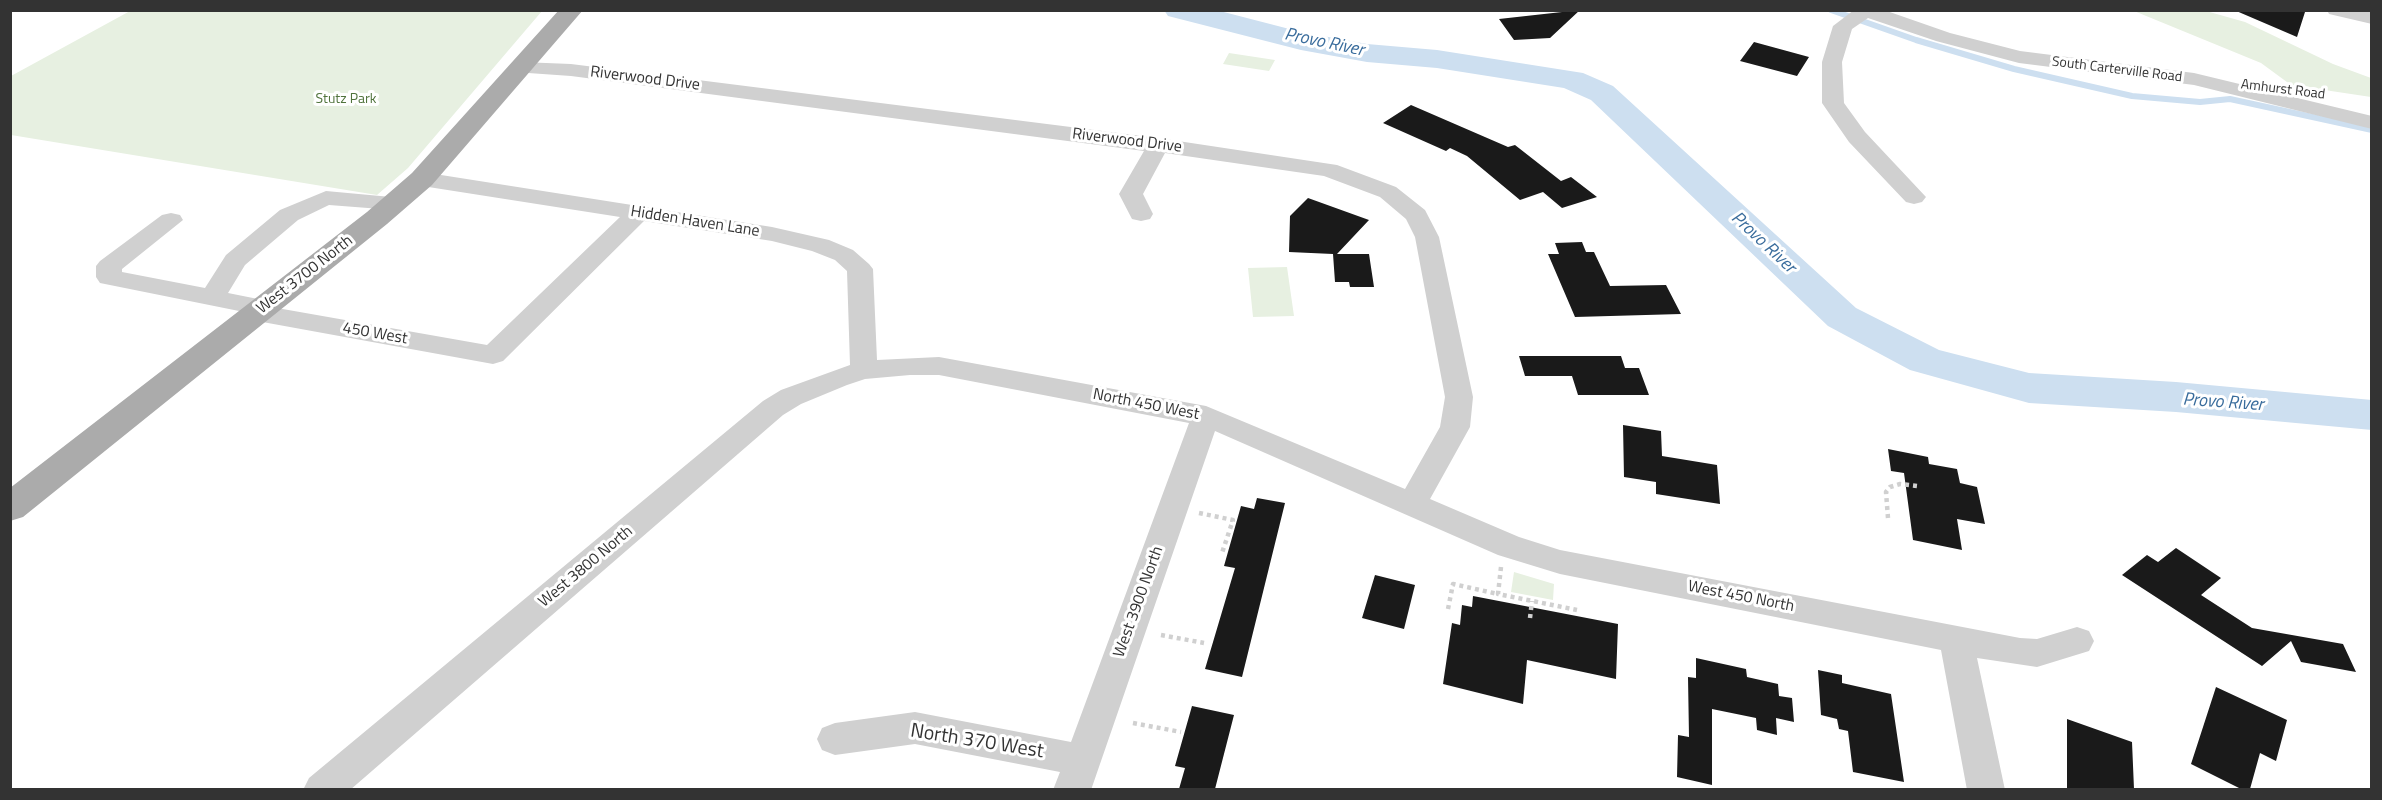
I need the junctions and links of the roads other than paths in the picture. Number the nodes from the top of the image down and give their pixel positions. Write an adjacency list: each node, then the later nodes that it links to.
1 (572, 10): 5 (main road, West 3700 North)
2 (2336, 10): 4 (street)
3 (1865, 11): 6 (street, South Carterville Road); 11 (street)
4 (2372, 18)
5 (521, 68): 9 (street, Riverwood Drive); 10 (main road, West 3700 North)
6 (2194, 79): 7 (street, Amhurst Road); 8 (street, South Carterville Road)
7 (2372, 102)
8 (2372, 123)
9 (1158, 145): 14 (street); 21 (street, Riverwood Drive)
10 (422, 179): 12 (main road, West 3700 North); 13 (street, Hidden Haven Lane)
11 (1914, 197)
12 (394, 203): 16 (street); 17 (main road, West 3700 North)
13 (638, 213): 17 (street, 450 West); 18 (street, Hidden Haven Lane)
14 (1141, 214)
15 (171, 220): 16 (street, 450 West)
16 (212, 298): 17 (street, 450 West)
17 (260, 310): 20 (main road, West 3700 North)
18 (864, 370): 19 (street, North 450 West); 26 (street, West 3800 North)
19 (1206, 416): 21 (street, North 450 West); 25 (street, West 3900 North)
20 (16, 499)
21 (1412, 504): 22 (street, West 450 North)
22 (1956, 639): 23 (street, West 450 North); 27 (street)
23 (2077, 641)
24 (836, 740): 25 (street, North 370 West)
25 (1077, 775)
26 (322, 789)
27 (1986, 789)

